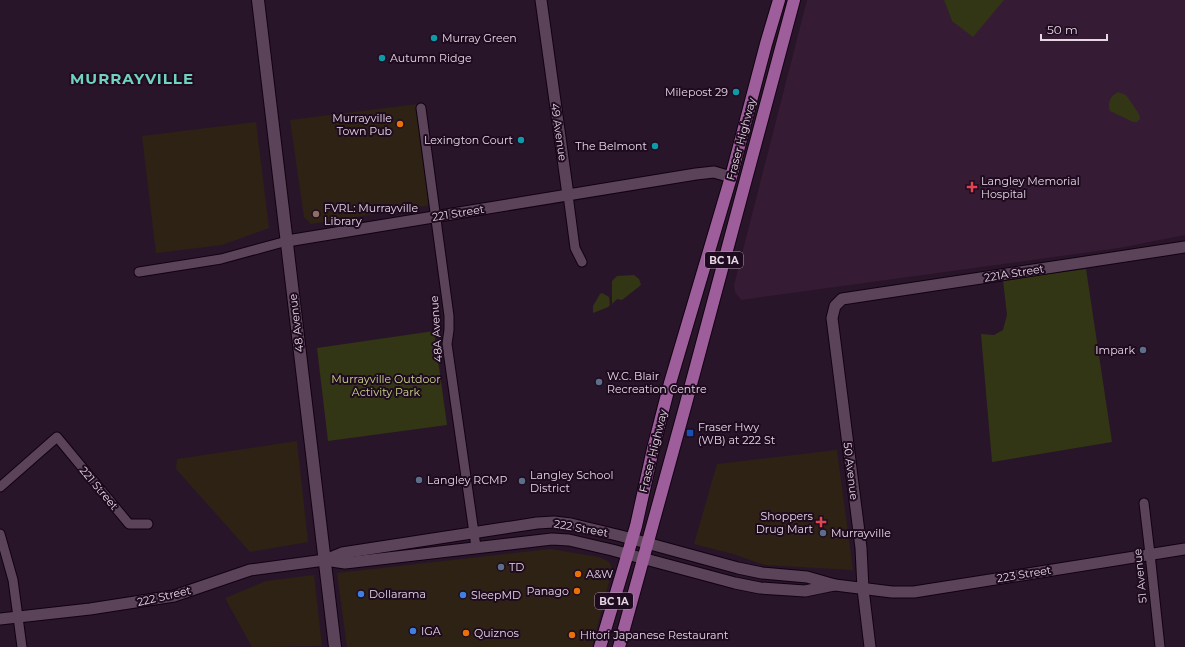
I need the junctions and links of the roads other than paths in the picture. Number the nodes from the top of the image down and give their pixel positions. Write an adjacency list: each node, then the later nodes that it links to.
1 (258, 0): 9 (main road, 48 Avenue)
2 (541, 0): 7 (street, 49 Avenue)
3 (778, 0): 6 (main road, Fraser Highway / BC 1A)
4 (794, 0): 20 (main road, Fraser Highway / BC 1A)
5 (422, 108): 8 (street, 48A Avenue)
6 (731, 177): 7 (street, 221 Street); 19 (main road, Fraser Highway / BC 1A)
7 (568, 195): 8 (street, 221 Street); 11 (street, 49 Avenue)
8 (436, 217): 9 (street, 221 Street); 17 (street, 48A Avenue)
9 (287, 241): 12 (street, 221 Street); 26 (main road, 48 Avenue)
10 (1185, 247): 13 (street, 221A Street)
11 (582, 262)
12 (139, 272)
13 (842, 299): 28 (street, 50 Avenue)
14 (0, 486): 16 (street, 221 Street)
15 (1144, 503): 23 (street, 51 Avenue)
16 (148, 524)
17 (474, 532): 19 (street, 222 Street); 21 (street, 48A Avenue); 26 (street, 222 Street)
18 (0, 534): 29 (street)
19 (632, 539): 20 (street, 222 Street); 24 (main road, Fraser Highway / BC 1A)
20 (647, 543): 25 (main road, Fraser Highway / BC 1A); 27 (street, 222 Street)
21 (476, 547): 24 (street, 222 Street); 26 (street, 222 Street)
22 (1185, 549): 23 (street, 223 Street)
23 (1150, 554): 28 (street, 223 Street); 36 (street, 51 Avenue)
24 (628, 555): 25 (street, 222 Street); 33 (main road, Fraser Highway / BC 1A)
25 (643, 558): 27 (street, 222 Street); 34 (main road, Fraser Highway / BC 1A)
26 (325, 560): 29 (street, 222 Street); 32 (main road, 48 Avenue)
27 (835, 585): 28 (street, 222 Street)
28 (863, 588): 35 (street, 50 Avenue)
29 (18, 617): 30 (street, 222 Street); 31 (street)
30 (0, 619)
31 (22, 647)
32 (335, 647)
33 (600, 647)
34 (619, 647)
35 (870, 647)
36 (1160, 647)

